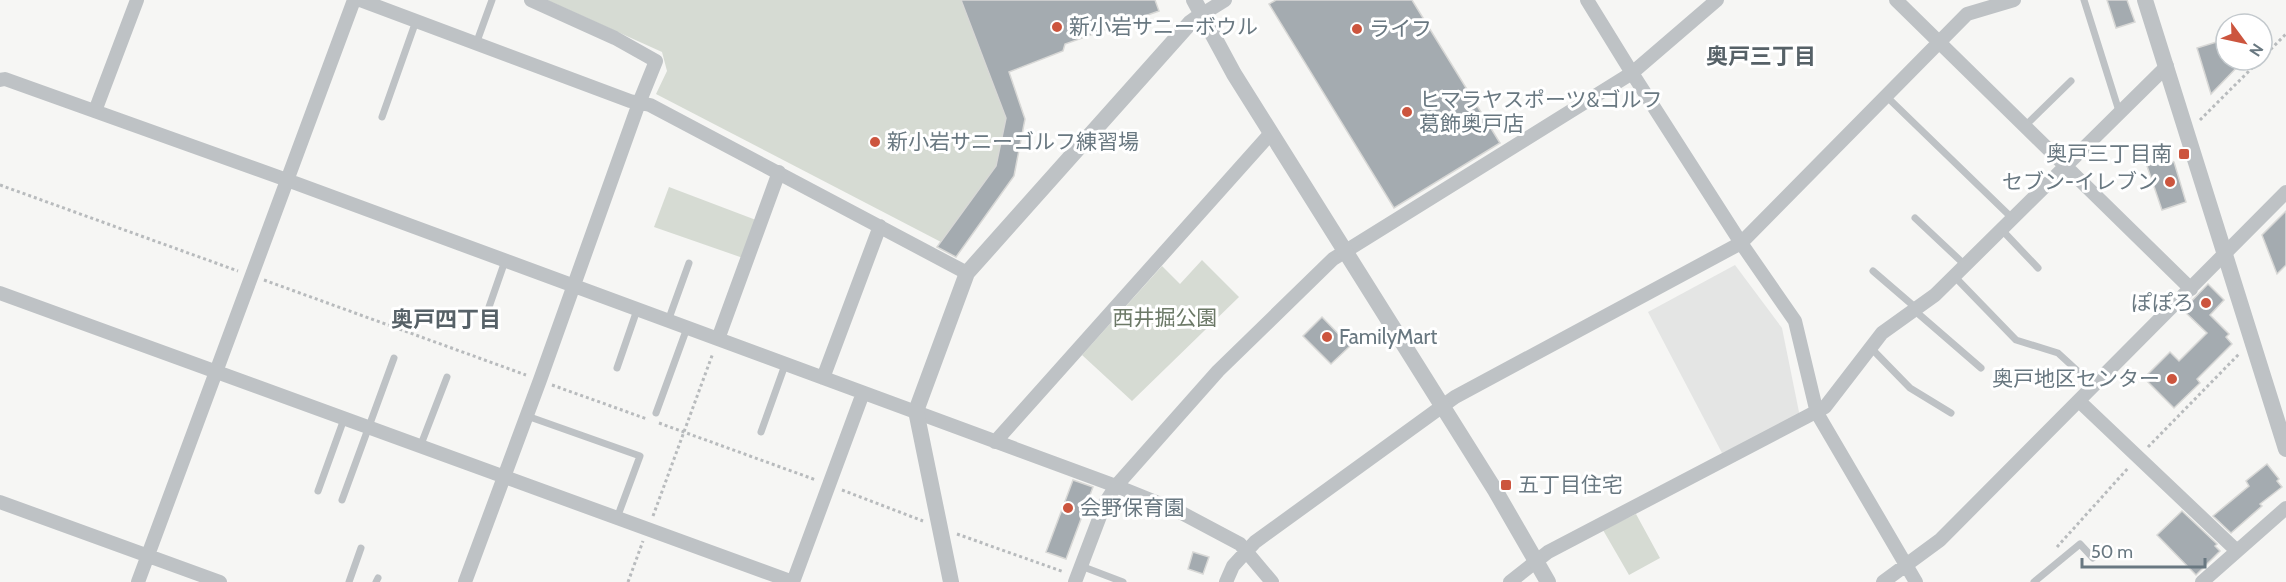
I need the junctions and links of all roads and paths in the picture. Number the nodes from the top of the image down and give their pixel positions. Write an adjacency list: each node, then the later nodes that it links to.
1 (137, 0): 27 (street)
2 (354, 0): 35 (street)
3 (360, 0): 15 (street)
4 (492, 0): 18 (lane)
5 (531, 0): 26 (street)
6 (1225, 0): 14 (street)
7 (1587, 0): 22 (street)
8 (1717, 0): 22 (street)
9 (1896, 0): 17 (street)
10 (2014, 0): 13 (street)
11 (2084, 0): 28 (lane)
12 (2145, 0): 20 (street)
13 (1994, 3): 17 (street)
14 (1198, 7): 31 (street); 49 (street)
15 (416, 21): 18 (street); 29 (lane)
16 (2286, 34): 19 (path)
17 (1939, 43): 25 (street); 30 (street)
18 (476, 44): 26 (street)
19 (2274, 46)
20 (2167, 66): 28 (street); 32 (street)
21 (2248, 72): 32 (path)
22 (1632, 73): 41 (street); 42 (street)
23 (0, 80): 27 (street)
24 (2071, 81): 30 (lane)
25 (1886, 96): 38 (lane); 41 (street)
26 (639, 103): 34 (street); 51 (street)
27 (95, 111): 35 (street)
28 (2119, 111): 33 (street)
29 (381, 117)
30 (2024, 127): 33 (street)
31 (1271, 133): 42 (street); 80 (street)
32 (2188, 133): 43 (street)
33 (2064, 166): 38 (street); 52 (street)
34 (779, 172): 39 (street); 59 (street)
35 (287, 180): 44 (street); 65 (street)
36 (2286, 192): 43 (street)
37 (1925, 214): 46 (lane)
38 (2012, 218): 40 (street)
39 (880, 226): 49 (street); 67 (street)
40 (2001, 229): 46 (street); 47 (lane)
41 (1741, 243): 71 (street); 74 (street)
42 (1345, 250): 71 (street); 84 (street)
43 (2226, 253): 52 (street); 82 (street)
44 (505, 261): 51 (street); 54 (lane)
45 (689, 263): 57 (lane)
46 (1965, 265): 50 (street)
47 (2038, 268)
48 (1873, 271): 55 (lane)
49 (967, 273): 72 (street)
50 (1954, 276): 55 (street); 68 (lane)
51 (573, 286): 56 (street); 76 (street)
52 (2191, 289): 68 (street)
53 (0, 293): 65 (street)
54 (489, 307)
55 (1915, 309): 60 (street); 64 (lane)
56 (637, 310): 57 (street); 63 (lane)
57 (668, 321): 58 (street)
58 (687, 328): 59 (street); 73 (lane)
59 (718, 339): 62 (street); 90 (path)
60 (1870, 348): 74 (street); 75 (lane)
61 (394, 358): 78 (lane)
62 (785, 365): 67 (street); 79 (lane)
63 (617, 368)
64 (1981, 368)
65 (216, 372): 77 (street); 94 (street)
66 (447, 377): 81 (lane)
67 (823, 378): 69 (street)
68 (2094, 386): 70 (street)
69 (863, 393): 72 (street); 104 (street)
70 (2079, 401): 93 (street); 97 (street)
71 (1443, 406): 92 (street); 96 (street)
72 (916, 411): 80 (street); 105 (street)
73 (656, 413)
74 (1817, 413): 96 (street); 97 (street)
75 (1951, 413)
76 (527, 416): 83 (street); 89 (lane)
77 (344, 419): 78 (street); 85 (lane)
78 (369, 428): 81 (street); 86 (lane)
79 (761, 432)
80 (995, 442): 84 (street)
81 (420, 447): 83 (street)
82 (2286, 449)
83 (504, 477): 89 (street); 102 (street)
84 (1116, 486): 92 (street); 98 (street)
85 (318, 491)
86 (342, 500)
87 (0, 502): 94 (street)
88 (2286, 508): 93 (street)
89 (617, 518): 90 (street)
90 (648, 529): 103 (path); 104 (street)
91 (361, 548): 101 (lane)
92 (1247, 551): 108 (street); 109 (street)
93 (2237, 551): 115 (street)
94 (148, 556): 99 (street); 100 (street)
95 (2093, 558): 114 (lane)
96 (1536, 561): 110 (street); 111 (street)
97 (1908, 564): 112 (street); 113 (street)
98 (1081, 566): 106 (street); 107 (lane)
99 (138, 582)
100 (220, 582)
101 (349, 582)
102 (465, 582)
103 (628, 582)
104 (793, 582)
105 (951, 582)
106 (1075, 582)
107 (1124, 582)
108 (1226, 582)
109 (1272, 582)
110 (1510, 582)
111 (1548, 582)
112 (1883, 582)
113 (1916, 582)
114 (2034, 582)
115 (2202, 582)

